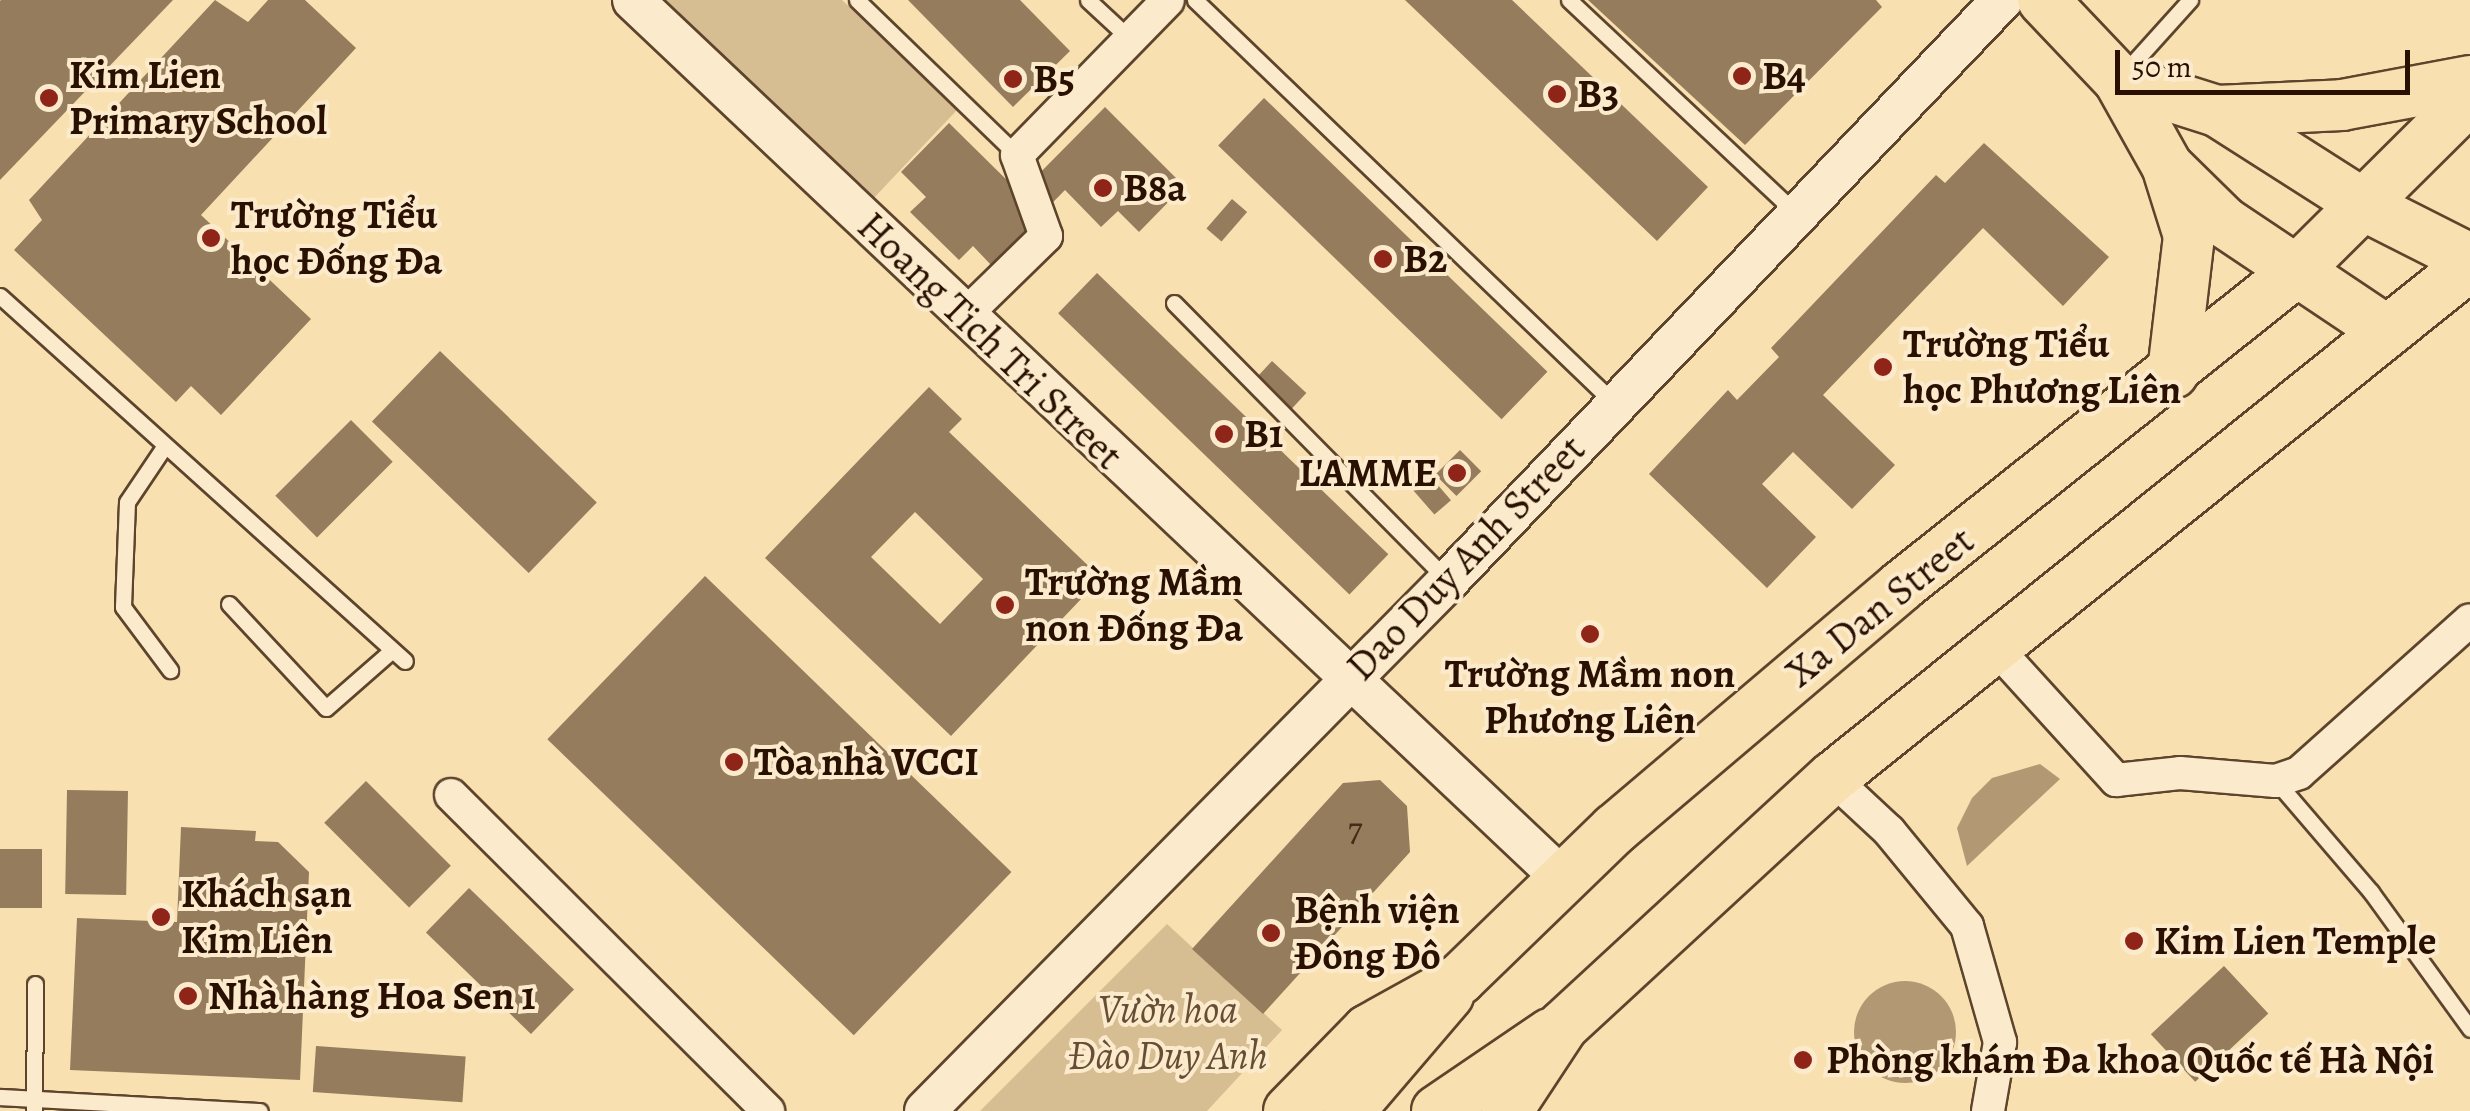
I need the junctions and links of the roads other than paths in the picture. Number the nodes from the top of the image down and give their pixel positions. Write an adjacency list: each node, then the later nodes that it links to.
1 (633, 0): 23 (street, Hoang Tich Tri Street)
2 (857, 0): 15 (lane)
3 (1088, 0): 10 (lane)
4 (1168, 0): 10 (street)
5 (1195, 0): 26 (lane)
6 (1570, 0): 18 (lane)
7 (2002, 0): 18 (street, Dao Duy Anh Street)
8 (2043, 0): 11 (main road)
9 (2190, 0): 11 (lane)
10 (1129, 38): 15 (street)
11 (2119, 80): 14 (main road); 16 (main road)
12 (2470, 82): 14 (main road)
13 (2470, 98): 17 (main road, Xa Dan Street)
14 (2217, 111): 17 (main road)
15 (1017, 155): 23 (street)
16 (2167, 166): 20 (main road); 25 (main road)
17 (2368, 208): 19 (main road); 20 (main road, Xa Dan Street)
18 (1798, 214): 26 (street, Dao Duy Anh Street)
19 (2470, 262): 24 (main road)
20 (2292, 275): 24 (main road); 25 (main road, Xa Dan Street)
21 (0, 296): 27 (lane)
22 (1174, 303): 28 (lane)
23 (963, 317): 33 (street, Hoang Tich Tri Street)
24 (2386, 331): 31 (main road)
25 (2172, 373): 37 (main road, Xa Dan Street)
26 (1614, 403): 28 (street, Dao Duy Anh Street)
27 (164, 447): 29 (lane); 32 (lane)
28 (1448, 581): 33 (street, Dao Duy Anh Street)
29 (229, 604)
30 (2470, 620): 35 (street)
31 (1996, 647): 34 (main road); 35 (street)
32 (170, 670)
33 (1349, 680): 37 (street, Hoang Tich Tri Street); 46 (street, Dao Duy Anh Street)
34 (1832, 778): 40 (main road); 51 (street)
35 (2276, 781): 41 (lane)
36 (450, 795): 45 (street)
37 (1563, 880): 38 (main road, Xa Dan Street)
38 (1460, 980): 47 (main road, Xa Dan Street); 48 (main road)
39 (35, 984): 43 (lane)
40 (1562, 1026): 49 (main road); 50 (main road)
41 (2470, 1029)
42 (0, 1096): 43 (lane)
43 (34, 1104): 44 (lane)
44 (260, 1111)
45 (768, 1111)
46 (924, 1111)
47 (1289, 1111)
48 (1350, 1111)
49 (1437, 1111)
50 (1507, 1111)
51 (1988, 1111)

